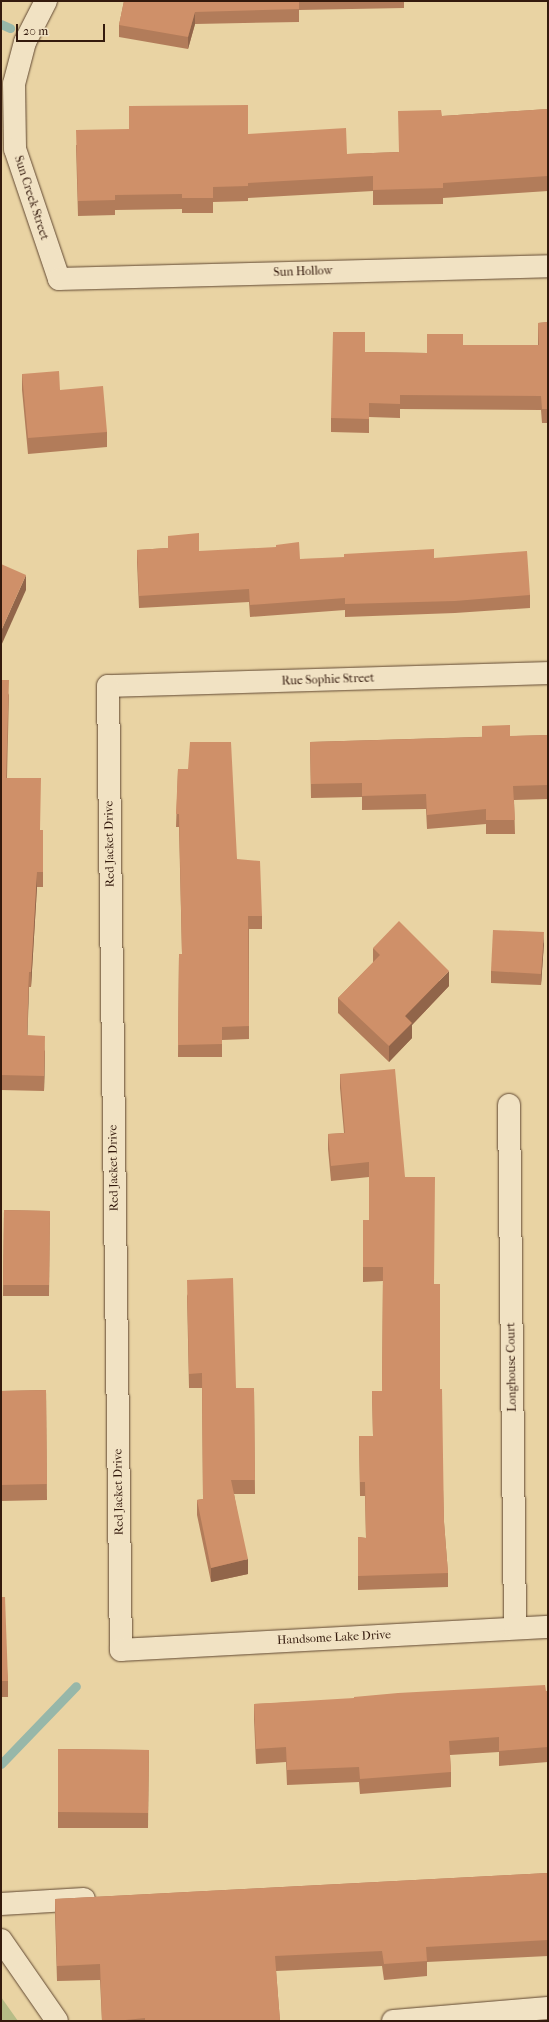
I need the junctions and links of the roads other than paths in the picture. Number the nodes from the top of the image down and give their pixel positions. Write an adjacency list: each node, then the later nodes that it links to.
1 (46, 1): 3 (street, Sun Creek Street)
2 (548, 266): 3 (street, Sun Hollow)
3 (58, 279)
4 (548, 673): 5 (street, Rue Sophie Street)
5 (108, 686): 9 (street, Red Jacket Drive)
6 (509, 1105): 8 (street, Longhouse Court)
7 (548, 1627): 8 (street, Handsome Lake Drive)
8 (515, 1628): 9 (street, Handsome Lake Drive)
9 (120, 1650)
10 (104, 1898): 11 (street)
11 (1, 1904)
12 (1, 1940): 14 (street)
13 (548, 2008): 15 (street)
14 (57, 2021)
15 (392, 2021)

